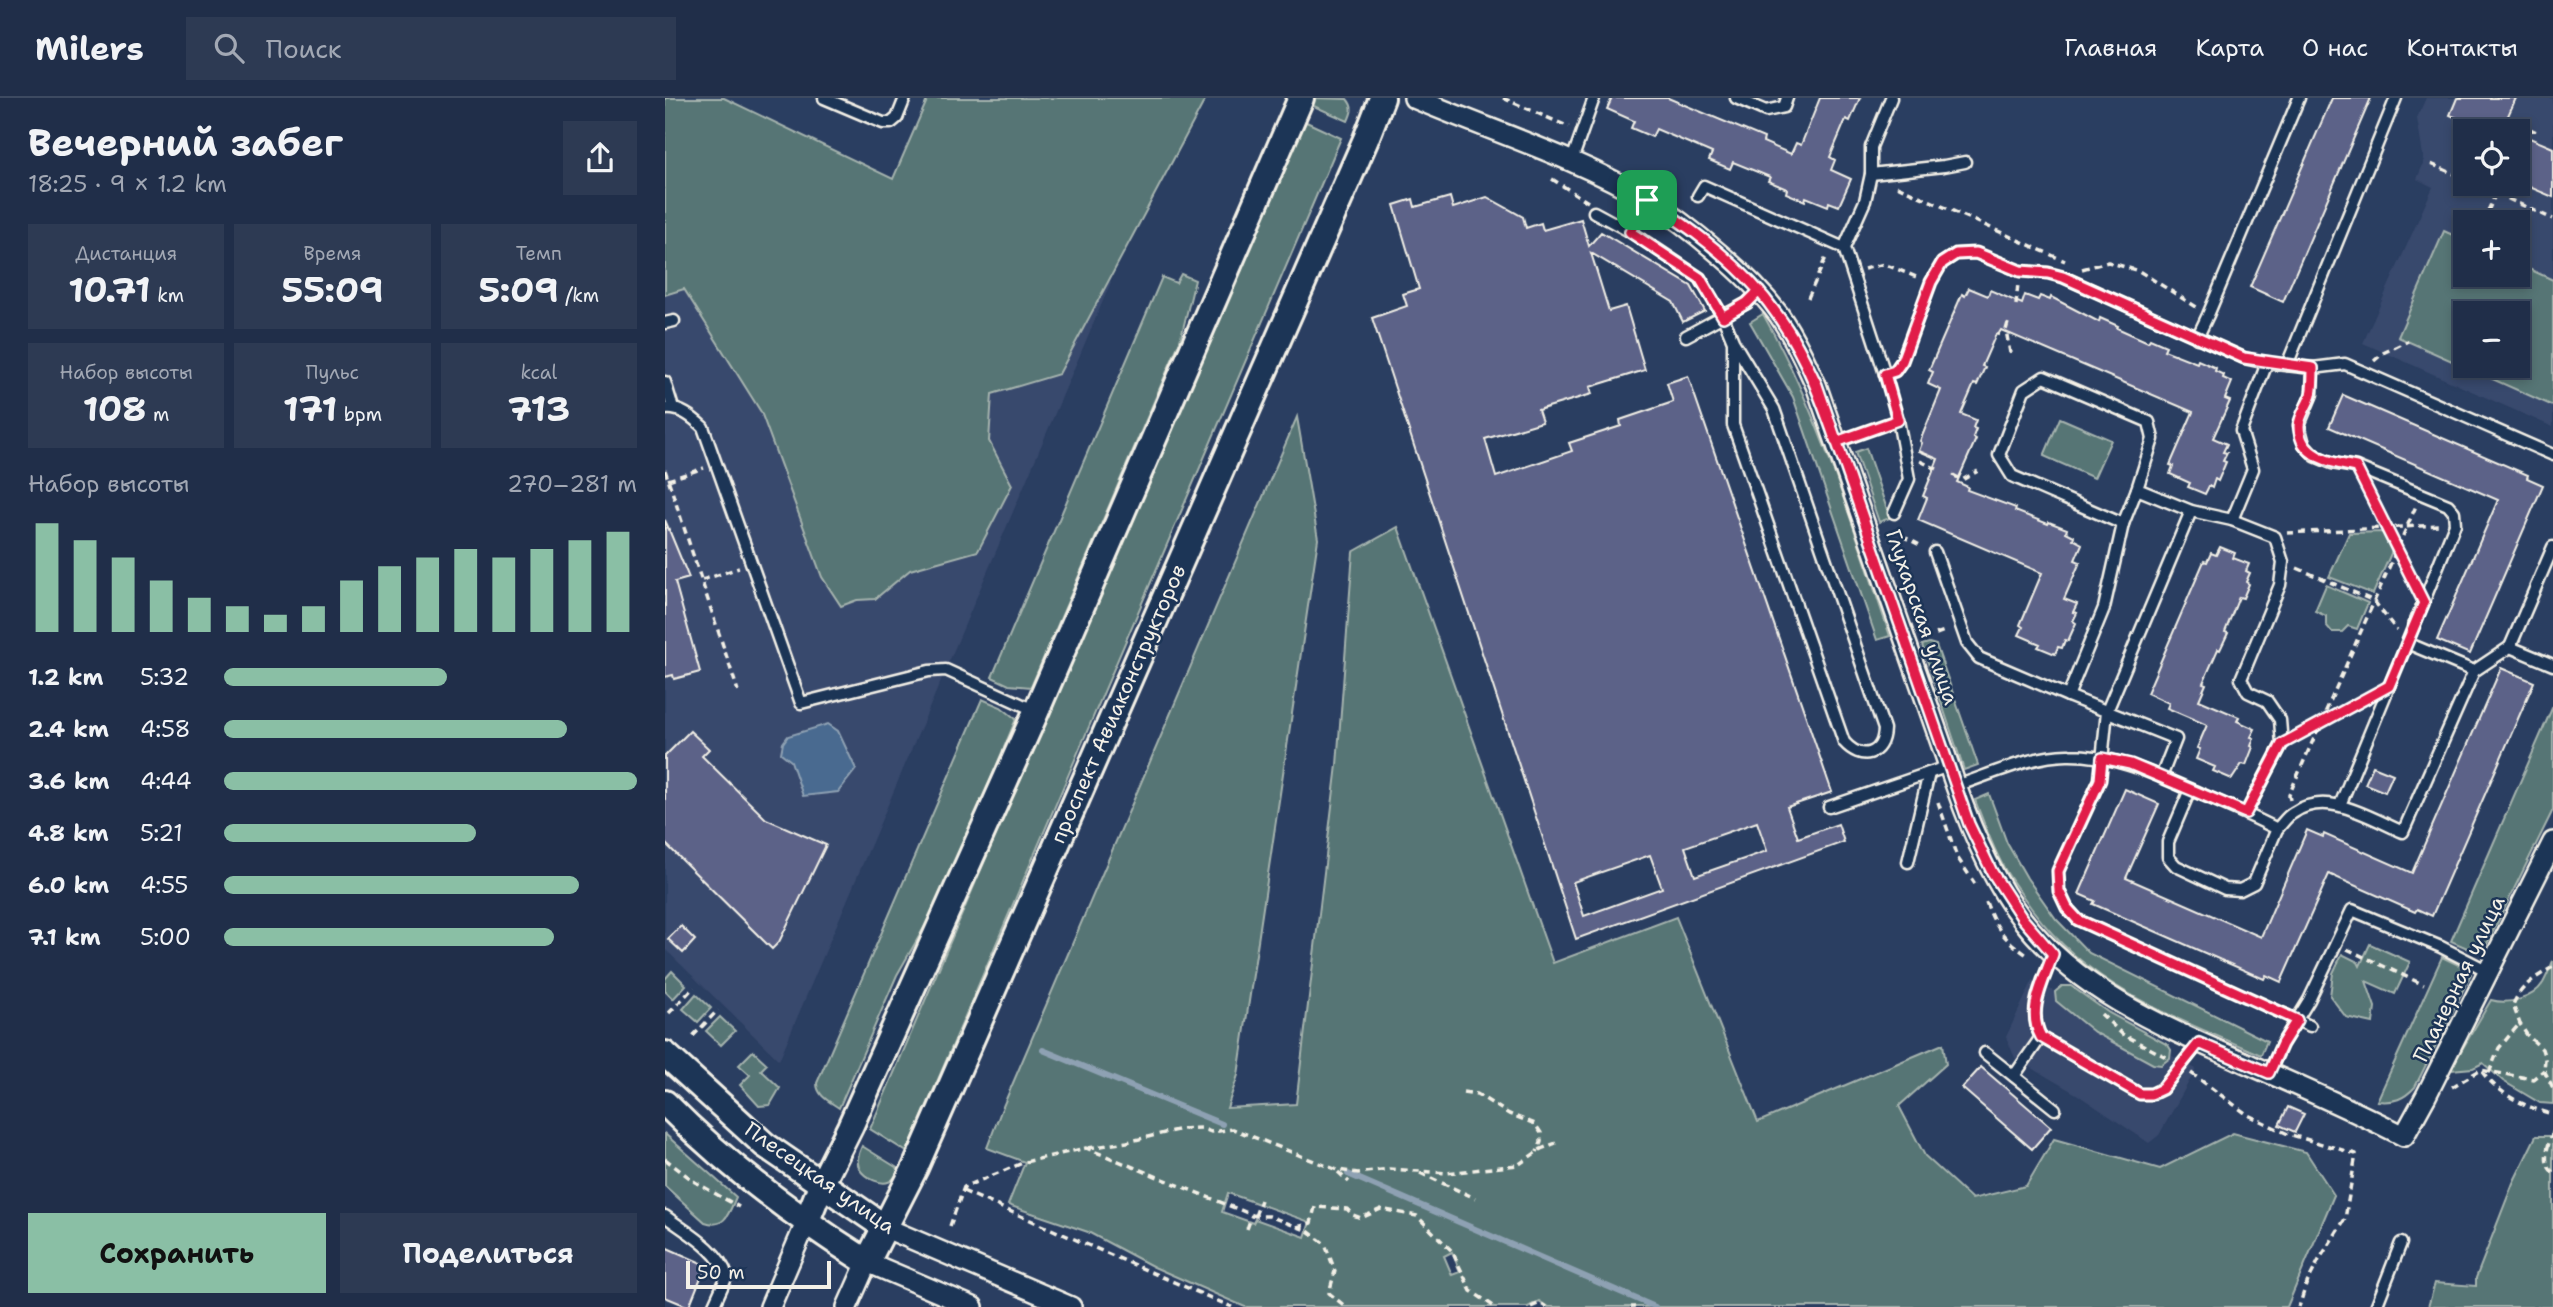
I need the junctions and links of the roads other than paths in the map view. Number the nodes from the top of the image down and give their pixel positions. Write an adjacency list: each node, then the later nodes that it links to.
1 (824, 98): 2 (lane)
2 (905, 98)
3 (1301, 98): 47 (street)
4 (1381, 98): 76 (street, проспект Авиаконструкторов)
5 (1414, 98): 13 (street, Глухарская улица)
6 (1594, 98): 13 (lane)
7 (1736, 98): 8 (lane)
8 (1787, 98)
9 (1891, 98): 14 (lane)
10 (2299, 98): 23 (lane)
11 (2396, 98): 26 (lane)
12 (1965, 162): 14 (lane)
13 (1571, 163): 16 (street, Глухарская улица)
14 (1871, 174): 19 (lane)
15 (1698, 196): 19 (lane)
16 (1647, 200): 18 (lane); 20 (street, Глухарская улица)
17 (1594, 212): 18 (lane)
18 (1630, 232): 21 (lane)
19 (1844, 248): 28 (lane)
20 (1759, 291): 21 (lane); 32 (street, Глухарская улица)
21 (1723, 317): 22 (lane); 24 (lane)
22 (1686, 336)
23 (2197, 338): 25 (lane); 28 (lane)
24 (1733, 341): 24 (lane)
25 (2267, 363): 26 (lane); 37 (lane)
26 (2287, 365): 27 (lane)
27 (2313, 368): 33 (lane); 41 (lane)
28 (1885, 374): 31 (lane)
29 (665, 382): 30 (lane)
30 (669, 408): 47 (lane)
31 (1898, 420): 32 (lane); 36 (lane)
32 (1836, 442): 49 (street, Глухарская улица)
33 (2553, 455)
34 (2137, 489): 35 (lane); 38 (lane); 38 (lane)
35 (2191, 511): 37 (lane); 46 (lane)
36 (1894, 513)
37 (2232, 520): 56 (lane)
38 (2123, 524): 45 (lane)
39 (2553, 547): 42 (lane)
40 (1935, 552): 45 (lane)
41 (2407, 643): 44 (lane); 54 (lane)
42 (2509, 646): 43 (lane); 44 (lane)
43 (2553, 665)
44 (2475, 671): 54 (lane)
45 (2068, 696): 46 (lane)
46 (2107, 711): 48 (lane); 51 (lane)
47 (1036, 712): 73 (street)
48 (2102, 758): 51 (lane); 52 (lane); 62 (lane)
49 (1949, 766): 50 (lane); 52 (street, Глухарская улица)
50 (1929, 773): 55 (lane); 59 (lane)
51 (2161, 777): 53 (lane)
52 (1956, 786): 60 (street, Глухарская улица)
53 (2190, 790): 56 (lane); 57 (lane)
54 (2340, 805): 57 (lane)
55 (1829, 807)
56 (2246, 813): 57 (lane)
57 (2277, 829)
58 (2553, 842): 61 (street, Планерная улица)
59 (1908, 862)
60 (2053, 954): 64 (lane); 65 (street, Глухарская улица)
61 (2488, 971): 62 (lane); 72 (street, Планерная улица)
62 (2297, 1020): 63 (lane); 68 (lane)
63 (2310, 1026)
64 (2041, 1037): 65 (lane); 69 (lane)
65 (2199, 1043): 68 (street, Глухарская улица)
66 (665, 1054): 73 (street, Плесецкая улица)
67 (1985, 1054): 69 (lane)
68 (2269, 1073): 72 (street, Глухарская улица)
69 (2014, 1076): 71 (lane)
70 (665, 1103): 75 (street, Плесецкая улица)
71 (2055, 1109)
72 (2404, 1136)
73 (822, 1183): 75 (street); 76 (street, Плесецкая улица)
74 (665, 1216): 79 (lane)
75 (806, 1223): 78 (street, Плесецкая улица); 80 (street)
76 (886, 1228): 78 (street, проспект Авиаконструкторов); 83 (street, Плесецкая улица)
77 (2401, 1243): 84 (lane)
78 (867, 1262): 81 (street, проспект Авиаконструкторов); 82 (street, Плесецкая улица)
79 (713, 1307)
80 (770, 1307)
81 (847, 1307)
82 (973, 1307)
83 (1071, 1307)
84 (2376, 1307)

